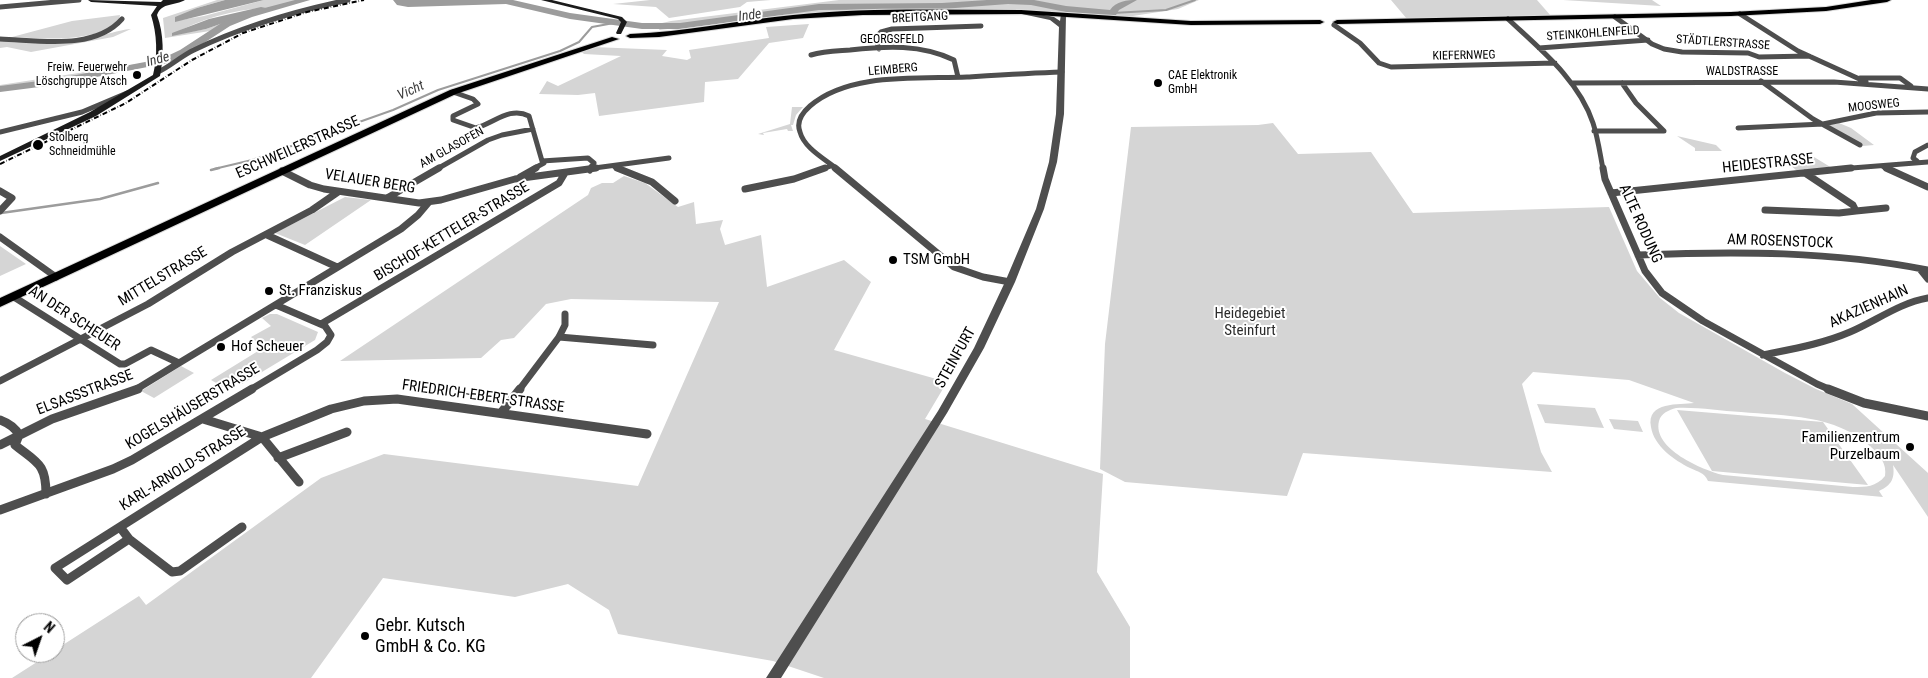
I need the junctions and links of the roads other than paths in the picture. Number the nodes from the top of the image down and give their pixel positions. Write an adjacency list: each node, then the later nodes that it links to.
1 (79, 0): 8 (street)
2 (91, 0): 7 (main road)
3 (182, 0): 7 (main road)
4 (348, 0): 26 (street)
5 (544, 0): 18 (main road)
6 (1887, 0): 10 (main road)
7 (165, 2): 26 (main road)
8 (0, 7)
9 (1021, 12): 11 (main road); 17 (street); 18 (main road, ESCHWEILERSTRASSE)
10 (1740, 14): 12 (main road); 24 (street)
11 (1063, 15): 15 (main road); 17 (street, STEINFURT)
12 (1615, 17): 14 (main road); 20 (street, STÄDTLERSTRASSE)
13 (122, 19): 19 (street)
14 (1508, 19): 15 (main road); 21 (street, ALTE RODUNG)
15 (1336, 24): 25 (street, KIEFERNWEG)
16 (981, 26): 22 (street, BREITGANG)
17 (1062, 26): 27 (street, STEINFURT)
18 (620, 30): 37 (main road, ESCHWEILERSTRASSE)
19 (0, 40)
20 (1648, 40): 21 (street, STEINKOHLENFELD); 24 (street, STÄDTLERSTRASSE)
21 (1538, 48): 25 (street, ALTE RODUNG)
22 (879, 49): 23 (street, GEORGSFELD); 28 (street, GEORGSFELD)
23 (810, 55)
24 (1809, 56): 29 (street)
25 (1555, 63): 31 (street, ALTE RODUNG)
26 (158, 72): 36 (main road)
27 (1062, 72): 28 (street, LEIMBERG); 79 (street, STEINFURT)
28 (958, 77): 52 (street, LEIMBERG)
29 (1858, 78): 33 (street); 34 (street, WALDSTRASSE)
30 (1762, 81): 32 (street, WALDSTRASSE); 33 (street, WALDSTRASSE); 39 (street, MOOSWEG)
31 (1571, 83): 32 (street, WALDSTRASSE); 42 (street, ALTE RODUNG)
32 (1622, 83): 42 (street)
33 (1867, 83): 34 (street, WALDSTRASSE)
34 (1913, 87): 35 (street, WALDSTRASSE)
35 (1928, 89)
36 (132, 92): 43 (street); 47 (main road)
37 (453, 92): 41 (street); 55 (main road, ESCHWEILERSTRASSE)
38 (1928, 112): 39 (street, MOOSWEG)
39 (1823, 124): 40 (street, MOOSWEG); 44 (street, MOOSWEG)
40 (1738, 128)
41 (533, 129): 50 (street); 64 (street, AM GLASOFEN)
42 (1594, 131): 63 (street, ALTE RODUNG)
43 (0, 132)
44 (1860, 145)
45 (1928, 145): 48 (street)
46 (670, 158): 53 (street, VELAUER BERG)
47 (0, 159)
48 (1917, 162): 49 (street, HEIDESTRASSE); 51 (street, HEIDESTRASSE)
49 (1928, 162)
50 (544, 163): 54 (street); 58 (street, VELAUER BERG)
51 (1881, 165): 57 (street, HEIDESTRASSE); 59 (street)
52 (831, 166): 60 (street); 79 (street, LEIMBERG)
53 (613, 167): 54 (street, VELAUER BERG); 65 (street)
54 (590, 170): 56 (street, VELAUER BERG)
55 (282, 171): 62 (street, VELAUER BERG); 77 (main road, ESCHWEILERSTRASSE)
56 (565, 173): 58 (street, VELAUER BERG); 85 (street, BISCHOF-KETTELER-STRASSE)
57 (1805, 173): 63 (street, HEIDESTRASSE); 70 (street)
58 (515, 179): 66 (street, VELAUER BERG)
59 (1928, 188)
60 (745, 189)
61 (0, 191): 68 (street)
62 (338, 192): 64 (street, VELAUER BERG); 71 (street, MITTELSTRASSE)
63 (1611, 193): 73 (street, ALTE RODUNG)
64 (387, 198): 66 (street, VELAUER BERG)
65 (675, 201)
66 (429, 202): 74 (street)
67 (1886, 208): 70 (street)
68 (0, 210)
69 (1765, 210): 70 (street)
70 (1856, 211)
71 (267, 235): 74 (street); 87 (street, MITTELSTRASSE)
72 (0, 237): 77 (street)
73 (1638, 255): 75 (street, AM ROSENSTOCK); 89 (street, ALTE RODUNG)
74 (338, 267): 83 (street)
75 (1920, 269): 76 (street, AM ROSENSTOCK); 78 (street)
76 (1928, 270)
77 (56, 277): 80 (main road, ESCHWEILERSTRASSE)
78 (1928, 279)
79 (1010, 282): 108 (street, STEINFURT)
80 (14, 297): 82 (main road, ESCHWEILERSTRASSE); 87 (street, AN DER SCHEUER)
81 (1928, 298): 89 (street, AKAZIENHAIN)
82 (0, 303)
83 (276, 305): 85 (street); 90 (street)
84 (566, 314): 86 (street)
85 (321, 324): 94 (street, KOGELSHÄUSERSTRASSE)
86 (559, 337): 88 (street); 92 (street)
87 (80, 340): 90 (street, AN DER SCHEUER); 91 (street, MITTELSTRASSE)
88 (653, 344)
89 (1763, 355): 93 (street, ALTE RODUNG)
90 (179, 363): 98 (street, ELSASSSTRASSE)
91 (0, 381)
92 (501, 414): 97 (street, FRIEDRICH-EBERT-STRASSE); 99 (street, FRIEDRICH-EBERT-STRASSE)
93 (1928, 416)
94 (203, 419): 99 (street); 103 (street, KOGELSHÄUSERSTRASSE)
95 (0, 420): 98 (street)
96 (347, 432): 101 (street)
97 (647, 434)
98 (19, 435): 100 (street, ELSASSSTRASSE); 103 (street)
99 (262, 437): 101 (street); 105 (street, KARL-ARNOLD-STRASSE)
100 (0, 445)
101 (278, 458): 102 (street)
102 (299, 482)
103 (46, 494): 104 (street, KOGELSHÄUSERSTRASSE)
104 (0, 510)
105 (120, 526): 107 (street, KARL-ARNOLD-STRASSE); 107 (street, KARL-ARNOLD-STRASSE)
106 (242, 526): 107 (street, KARL-ARNOLD-STRASSE)
107 (129, 540)
108 (774, 677)

